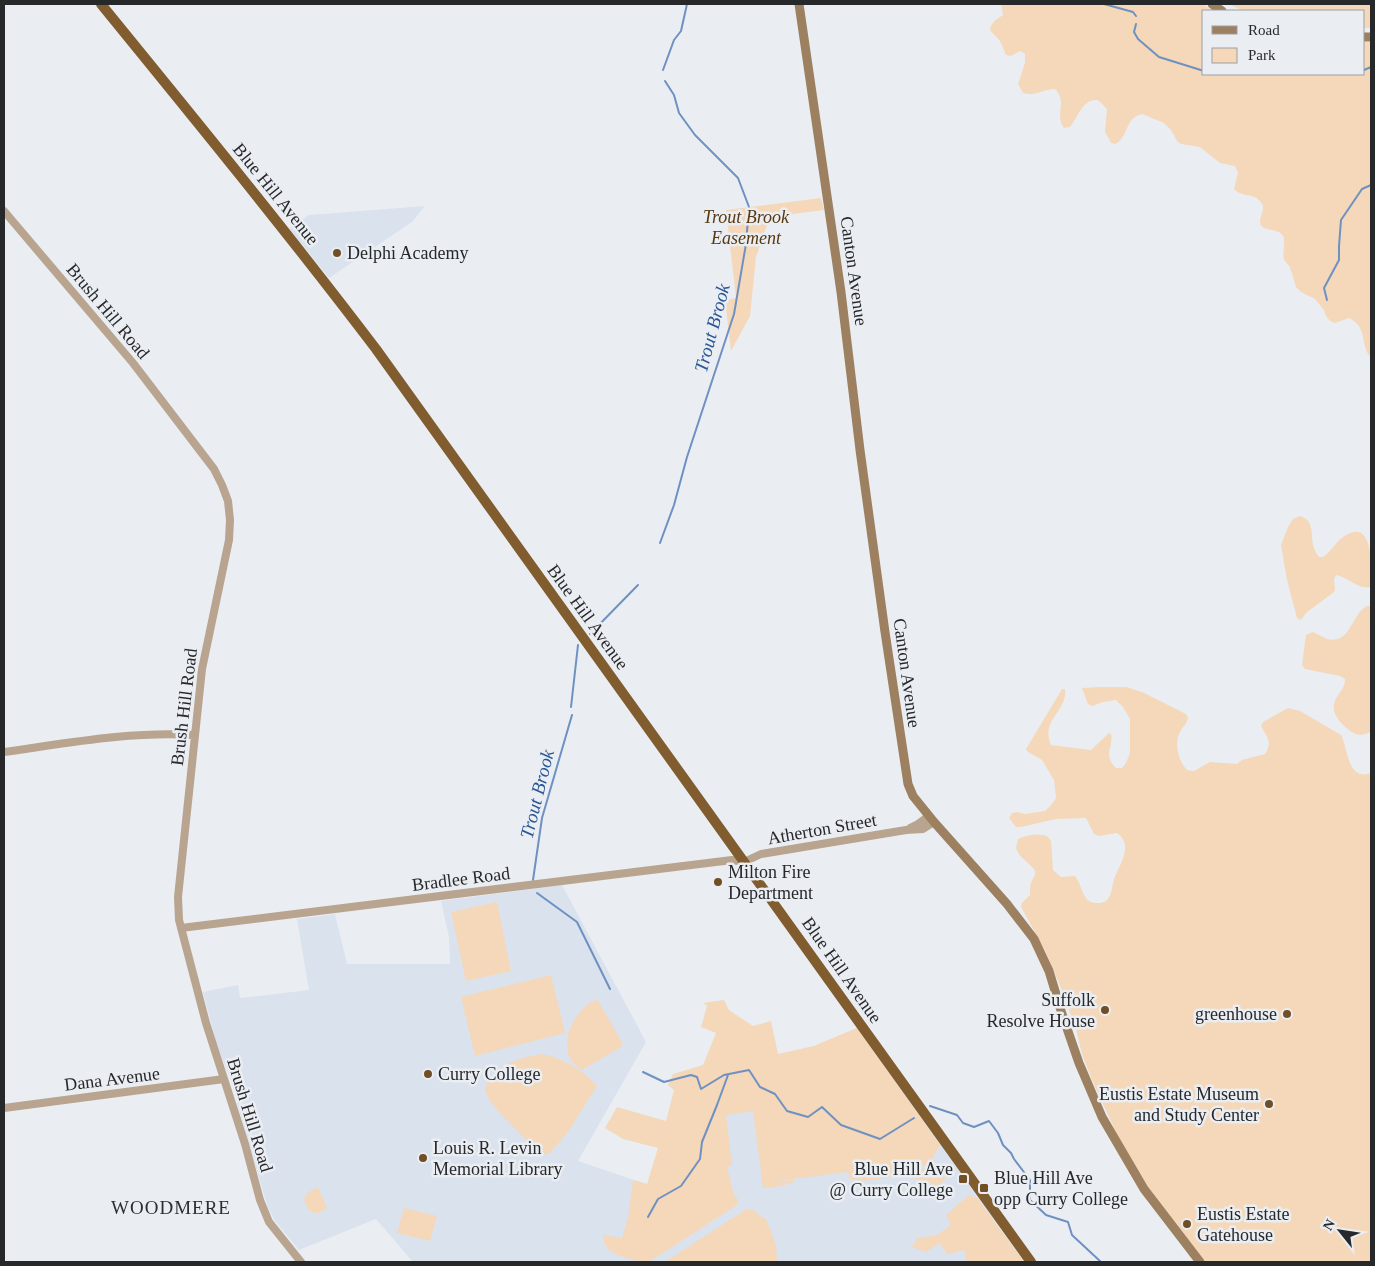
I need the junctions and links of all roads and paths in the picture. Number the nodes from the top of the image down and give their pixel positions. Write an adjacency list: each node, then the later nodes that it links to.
1 (101, 4): 7 (highway, Blue Hill Avenue)
2 (800, 4): 6 (main road, Canton Avenue)
3 (4, 211): 4 (street, Brush Hill Road)
4 (195, 735): 5 (street); 8 (street, Brush Hill Road)
5 (4, 752)
6 (931, 819): 7 (street, Atherton Street); 13 (main road, Canton Avenue)
7 (744, 862): 8 (street, Bradlee Road); 12 (highway, Blue Hill Avenue)
8 (181, 928): 9 (street, Brush Hill Road)
9 (224, 1079): 10 (street, Dana Avenue); 11 (street, Brush Hill Road)
10 (4, 1108)
11 (301, 1262)
12 (1031, 1262)
13 (1200, 1262)

